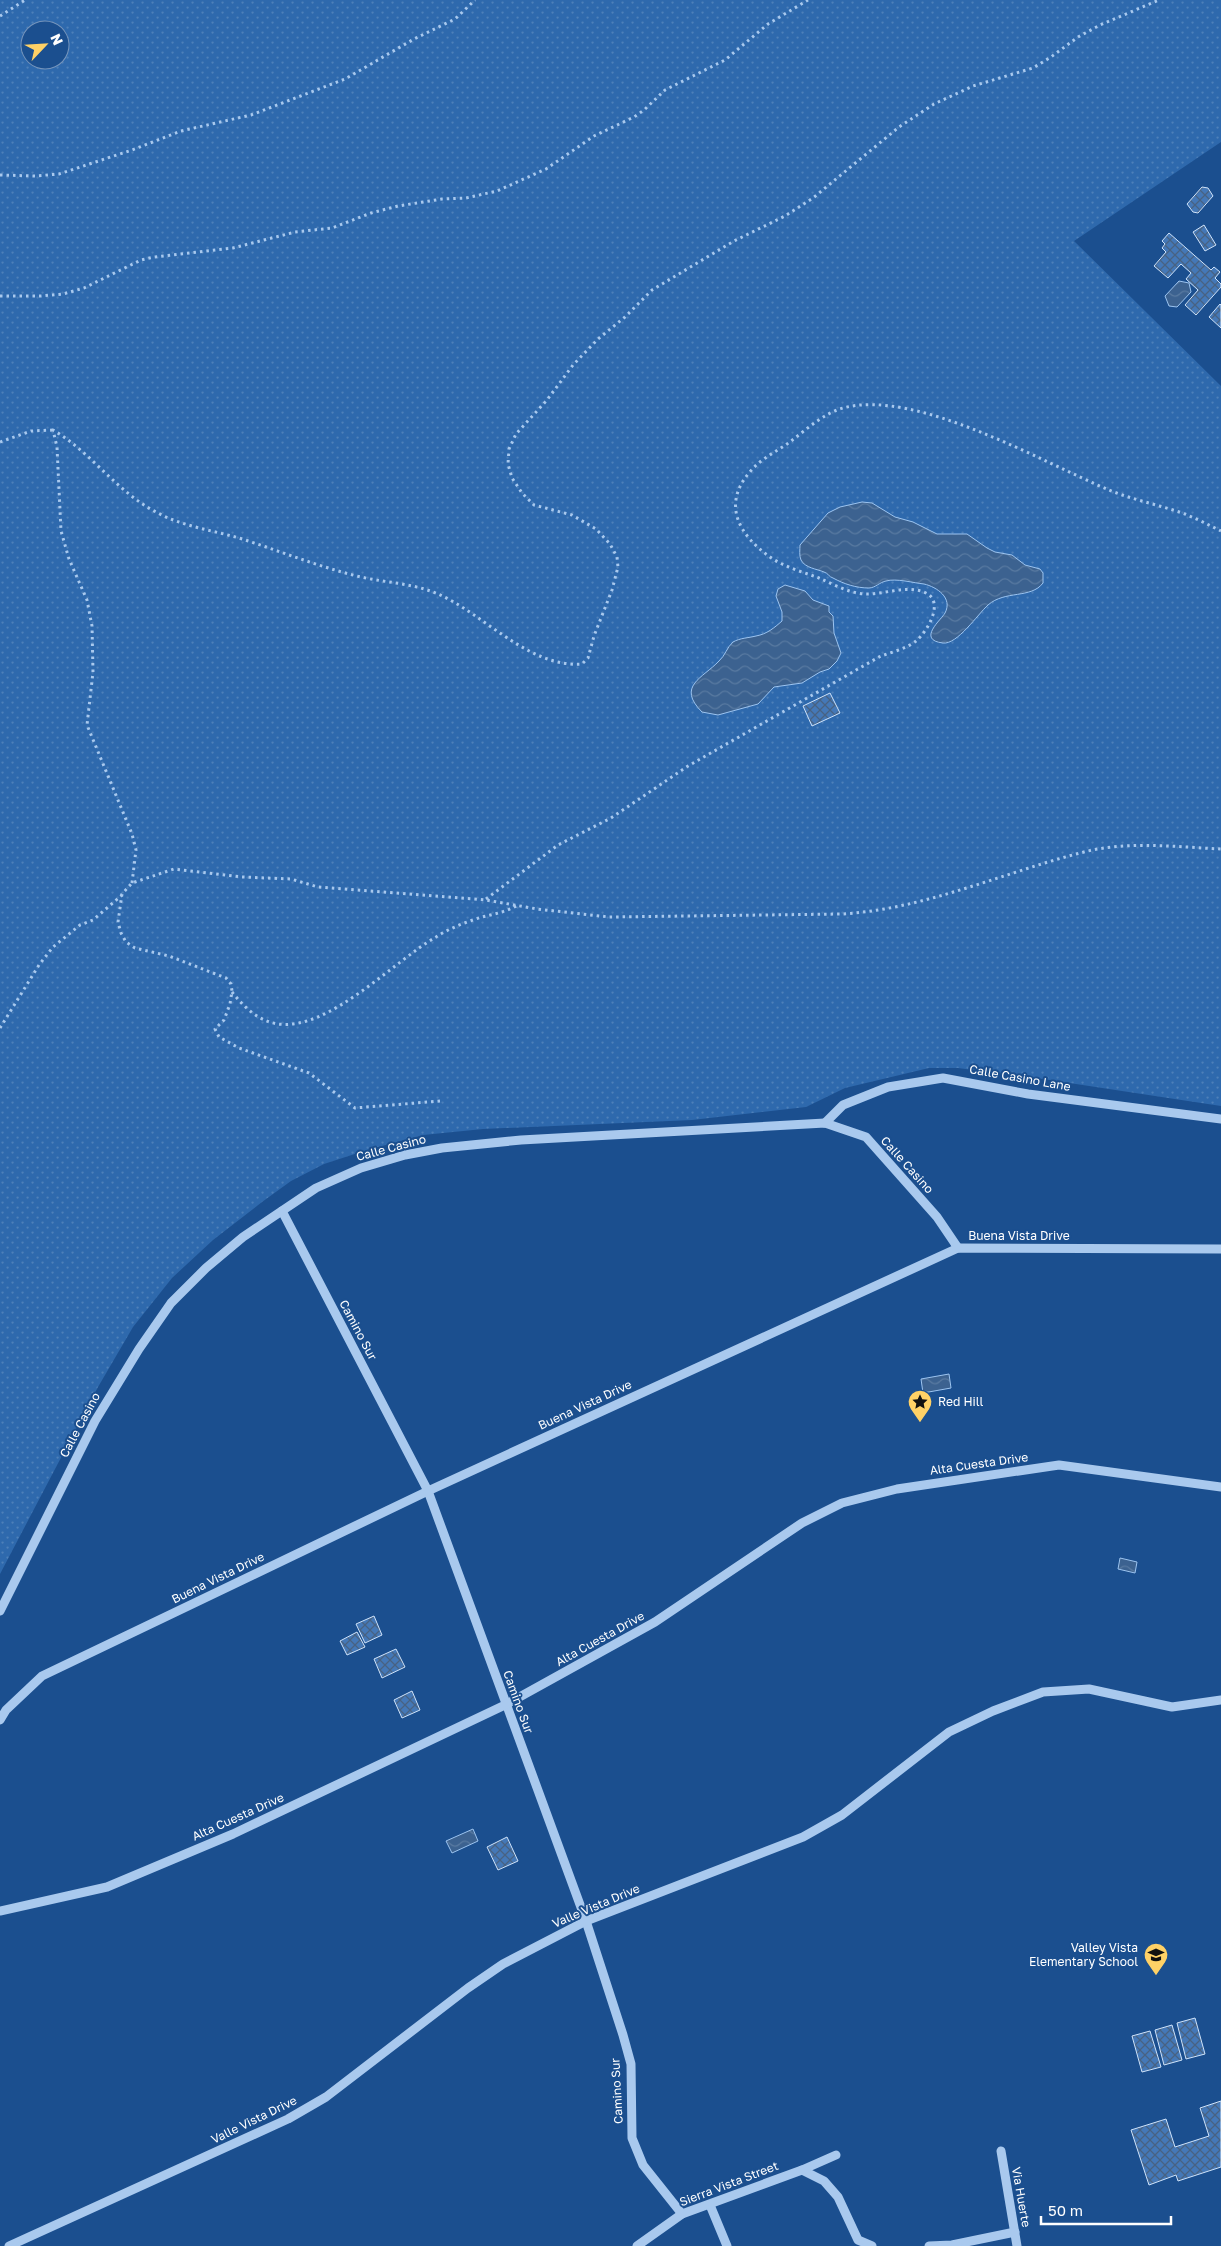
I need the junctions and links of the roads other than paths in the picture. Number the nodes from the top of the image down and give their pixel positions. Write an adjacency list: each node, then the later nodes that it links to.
1 (1221, 1119): 2 (street, Calle Casino Lane)
2 (825, 1123): 3 (street, Calle Casino); 4 (street, Calle Casino)
3 (282, 1211): 7 (street, Camino Sur); 8 (street, Calle Casino)
4 (958, 1248): 5 (street, Buena Vista Drive); 7 (street, Buena Vista Drive)
5 (1221, 1249)
6 (1221, 1487): 10 (street, Alta Cuesta Drive)
7 (428, 1491): 10 (street, Camino Sur); 11 (street, Buena Vista Drive)
8 (0, 1611)
9 (1221, 1700): 13 (street, Valle Vista Drive)
10 (505, 1705): 12 (street, Alta Cuesta Drive); 13 (street, Camino Sur)
11 (0, 1720)
12 (0, 1911)
13 (586, 1921): 18 (street, Camino Sur); 20 (street, Valle Vista Drive)
14 (1001, 2151): 19 (street, Via Huerte)
15 (836, 2155): 16 (street, Sierra Vista Street)
16 (802, 2170): 17 (street, Sierra Vista Street); 23 (street)
17 (710, 2206): 18 (street, Sierra Vista Street); 22 (street)
18 (682, 2214): 21 (street, Sierra Vista Street)
19 (1015, 2232): 24 (street); 25 (street, Via Huerte)
20 (9, 2246)
21 (637, 2246)
22 (727, 2246)
23 (872, 2246)
24 (929, 2246)
25 (1017, 2246)

